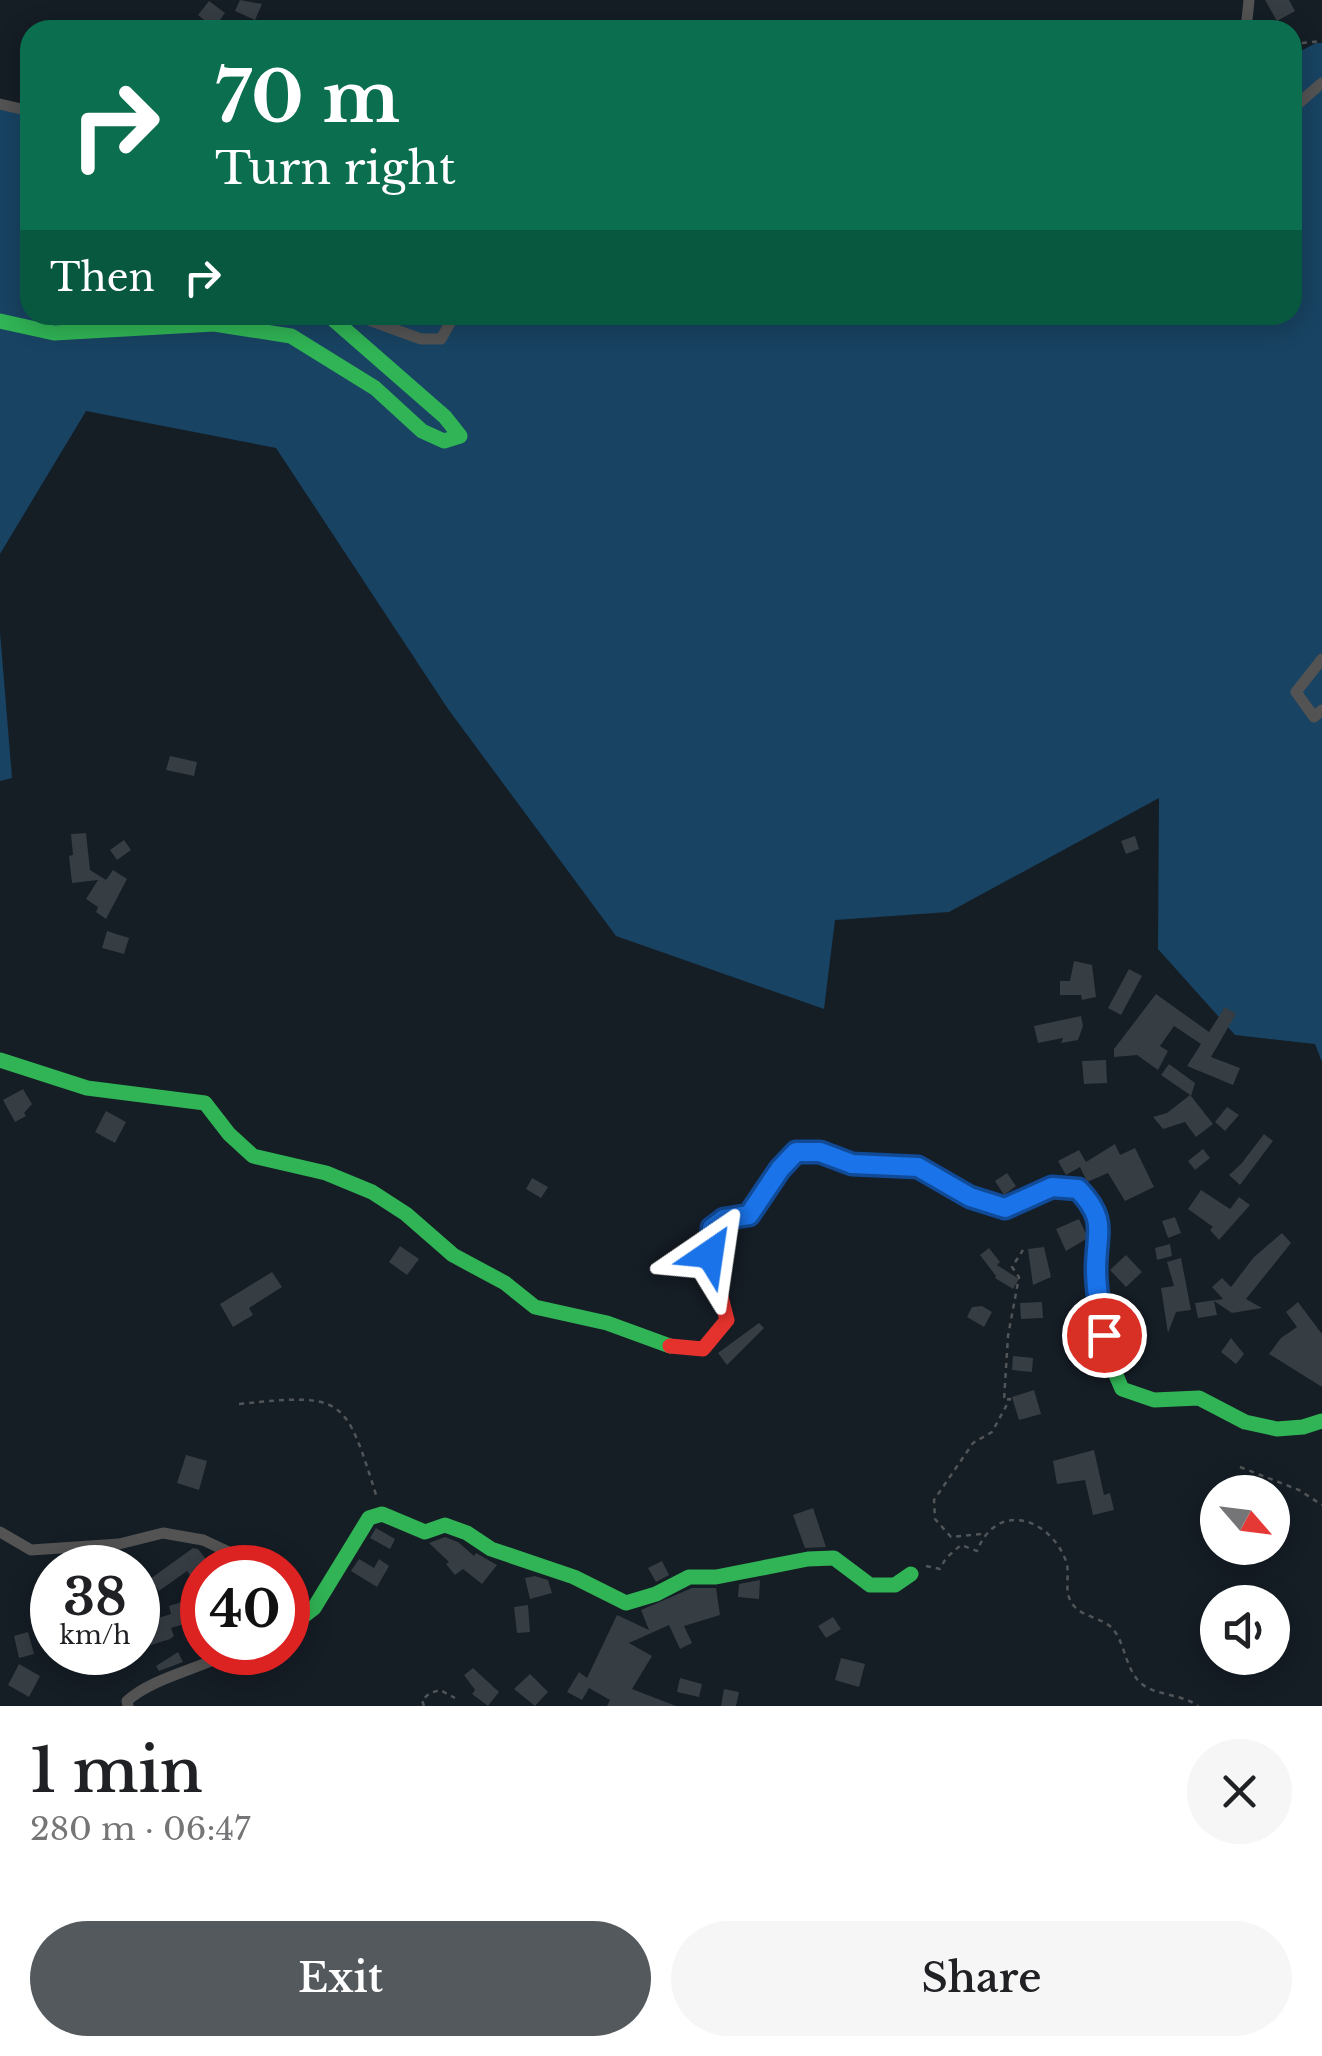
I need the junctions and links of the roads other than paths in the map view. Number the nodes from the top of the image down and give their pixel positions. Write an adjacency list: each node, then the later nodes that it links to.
1 (1322, 84): 2 (street)
2 (1302, 101)
3 (0, 321): 4 (street)
4 (196, 325)
5 (220, 325): 6 (street)
6 (340, 325)
7 (380, 325): 8 (street)
8 (449, 325)
9 (1322, 659): 10 (street)
10 (1322, 710)
11 (0, 1060): 12 (street)
12 (1322, 1420)
13 (0, 1532): 14 (street)
14 (214, 1545)
15 (911, 1574): 16 (street)
16 (310, 1611)
17 (180, 1675): 18 (street)
18 (128, 1706)

